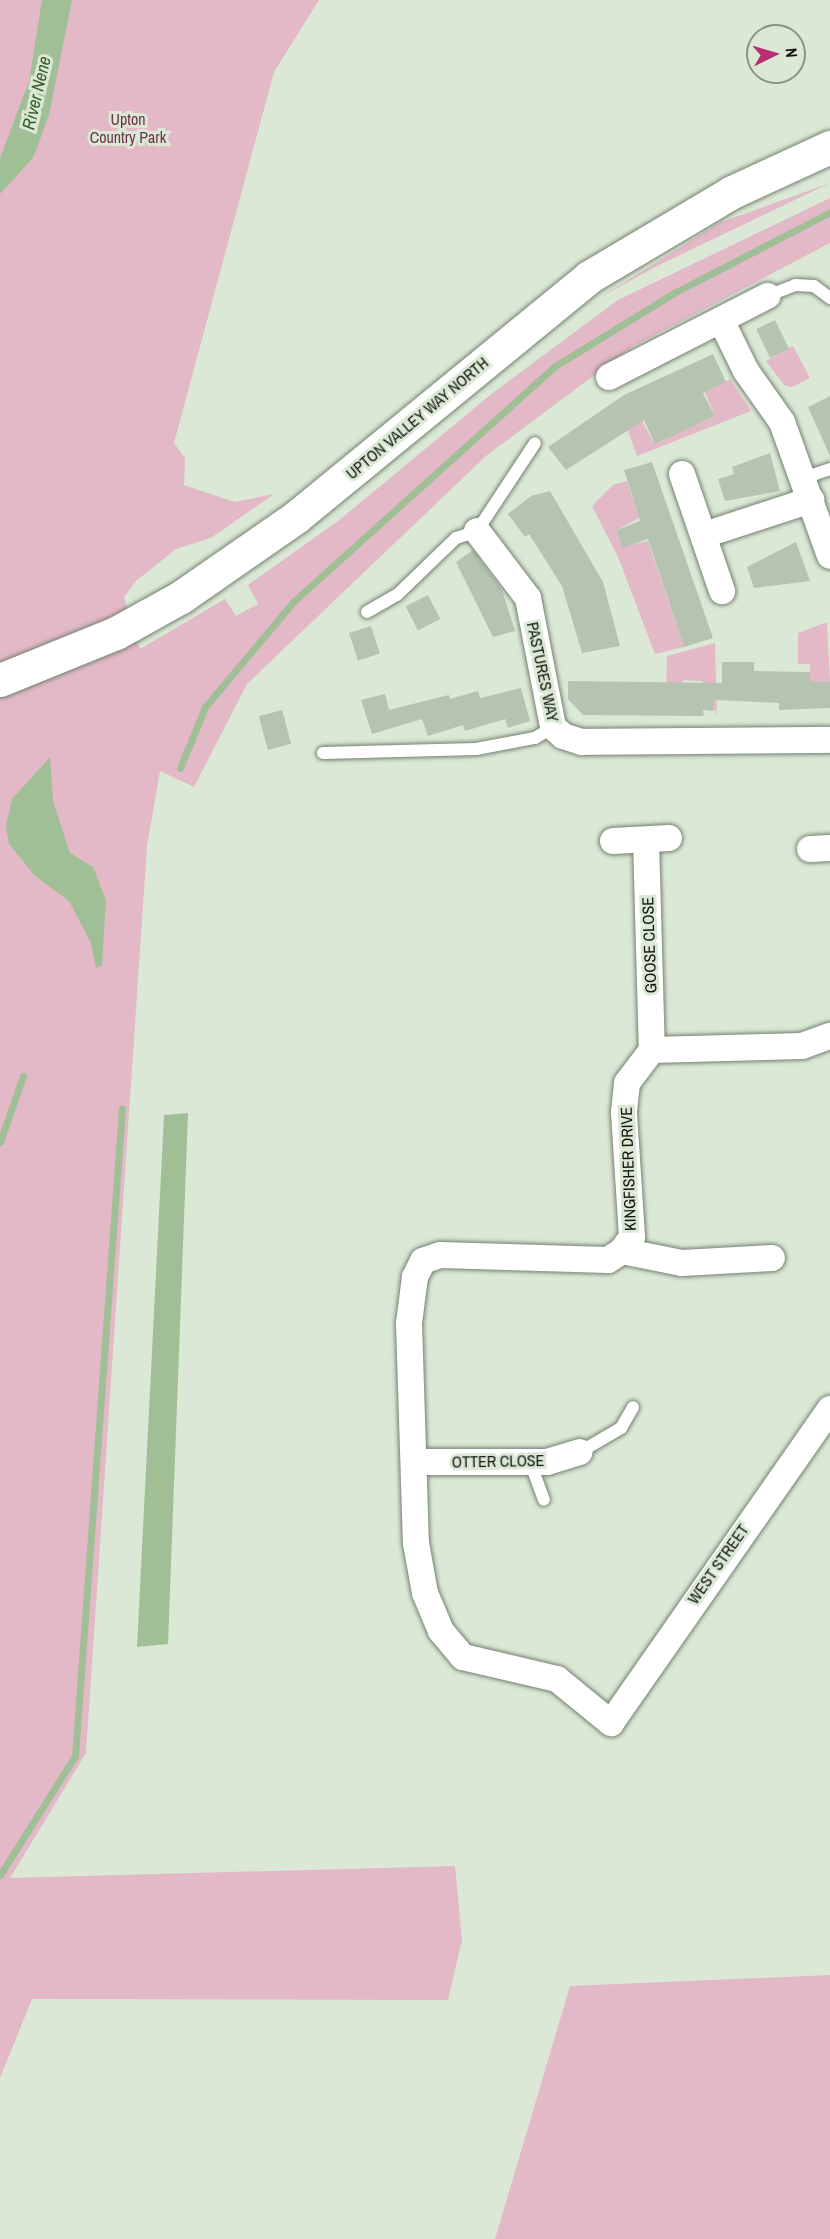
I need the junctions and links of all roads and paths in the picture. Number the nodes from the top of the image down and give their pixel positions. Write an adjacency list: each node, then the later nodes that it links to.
1 (830, 147): 15 (street, UPTON VALLEY WAY NORTH)
2 (767, 296): 3 (lane); 4 (street)
3 (830, 298)
4 (721, 320): 5 (street); 9 (street)
5 (609, 377)
6 (535, 443): 10 (lane)
7 (830, 469): 9 (lane)
8 (682, 474): 11 (street)
9 (807, 489): 11 (street); 12 (street)
10 (477, 531): 14 (lane); 16 (street, PASTURES WAY)
11 (704, 535): 13 (street)
12 (830, 556)
13 (722, 591)
14 (367, 612)
15 (0, 680)
16 (553, 727): 17 (street, PASTURES WAY); 18 (lane)
17 (830, 740)
18 (323, 753)
19 (613, 841): 21 (street, GOOSE CLOSE)
20 (830, 1036): 21 (street)
21 (652, 1050): 22 (street, KINGFISHER DRIVE)
22 (622, 1251): 23 (street, KINGFISHER DRIVE); 28 (street)
23 (772, 1258)
24 (633, 1407): 26 (lane)
25 (830, 1409): 28 (street, WEST STREET)
26 (580, 1452): 27 (street, OTTER CLOSE)
27 (530, 1461): 28 (street, OTTER CLOSE); 29 (lane)
28 (414, 1462)
29 (544, 1500)

